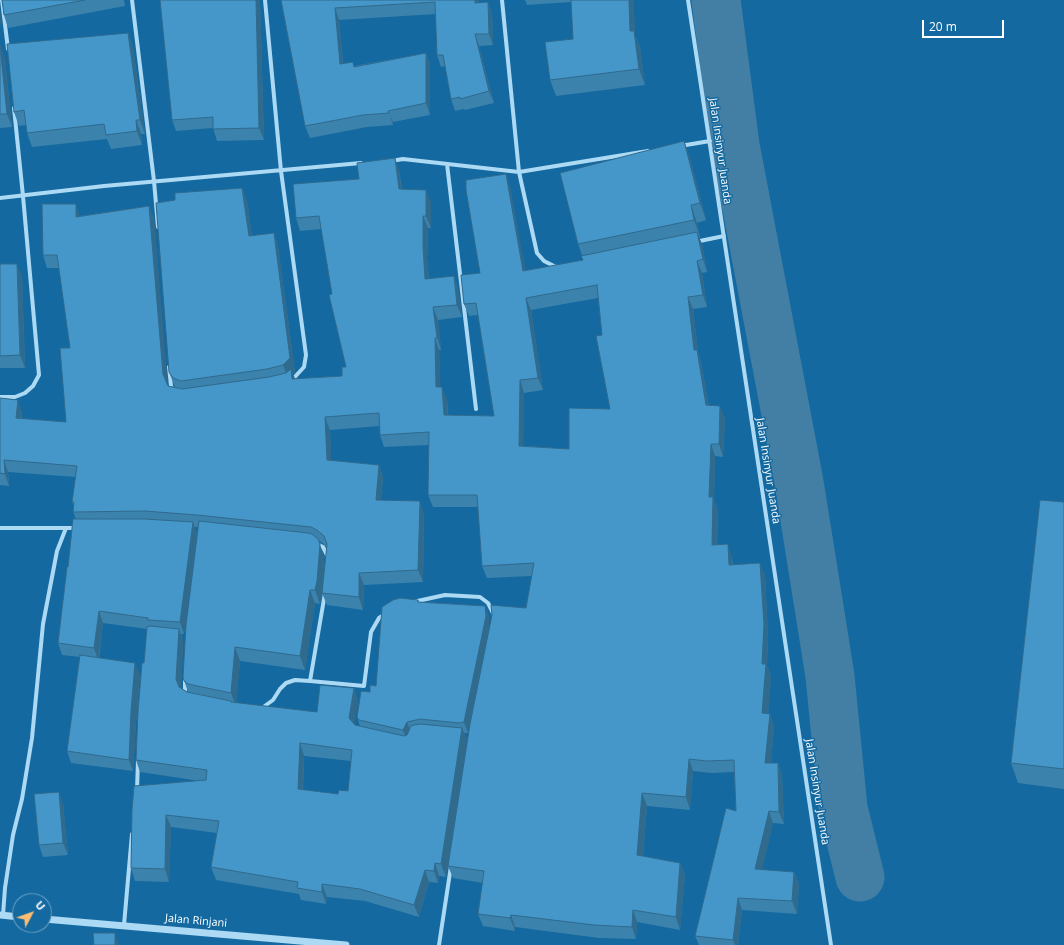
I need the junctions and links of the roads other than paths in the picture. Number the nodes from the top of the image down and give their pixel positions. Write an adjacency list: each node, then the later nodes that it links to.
1 (2, 0): 6 (street)
2 (132, 0): 16 (street)
3 (265, 0): 14 (street)
4 (502, 0): 15 (street)
5 (688, 0): 8 (street, Jalan Insinyur Juanda)
6 (8, 55)
7 (13, 102): 17 (street)
8 (710, 141): 9 (street); 20 (street, Jalan Insinyur Juanda)
9 (672, 147)
10 (656, 150): 15 (street)
11 (389, 161): 13 (street)
12 (366, 163): 14 (street)
13 (447, 164): 15 (street); 27 (street)
14 (281, 171): 16 (street); 24 (street)
15 (519, 172): 22 (street)
16 (154, 181): 17 (street); 19 (street)
17 (23, 196): 18 (street); 26 (street)
18 (0, 198)
19 (158, 228)
20 (724, 236): 21 (street); 54 (street, Jalan Insinyur Juanda)
21 (693, 242)
22 (563, 269)
23 (169, 362): 25 (street)
24 (290, 382)
25 (175, 395)
26 (0, 397)
27 (476, 409)
28 (0, 528): 29 (street)
29 (66, 528): 30 (street); 47 (street)
30 (81, 528)
31 (314, 543): 32 (street)
32 (328, 562)
33 (325, 588): 38 (street)
34 (408, 604): 36 (street)
35 (389, 612): 39 (street)
36 (493, 616)
37 (185, 674): 41 (street)
38 (310, 680): 39 (street); 42 (street)
39 (364, 686): 40 (street)
40 (363, 693)
41 (192, 701)
42 (258, 710)
43 (138, 754): 44 (street)
44 (136, 791)
45 (132, 831): 50 (street)
46 (452, 858): 53 (street)
47 (1, 915): 48 (street)
48 (12, 916)
49 (52, 920): 50 (street, Jalan Rinjani)
50 (124, 925): 51 (street, Jalan Rinjani)
51 (320, 944): 52 (street, Jalan Rinjani)
52 (346, 945)
53 (439, 945)
54 (831, 945)

